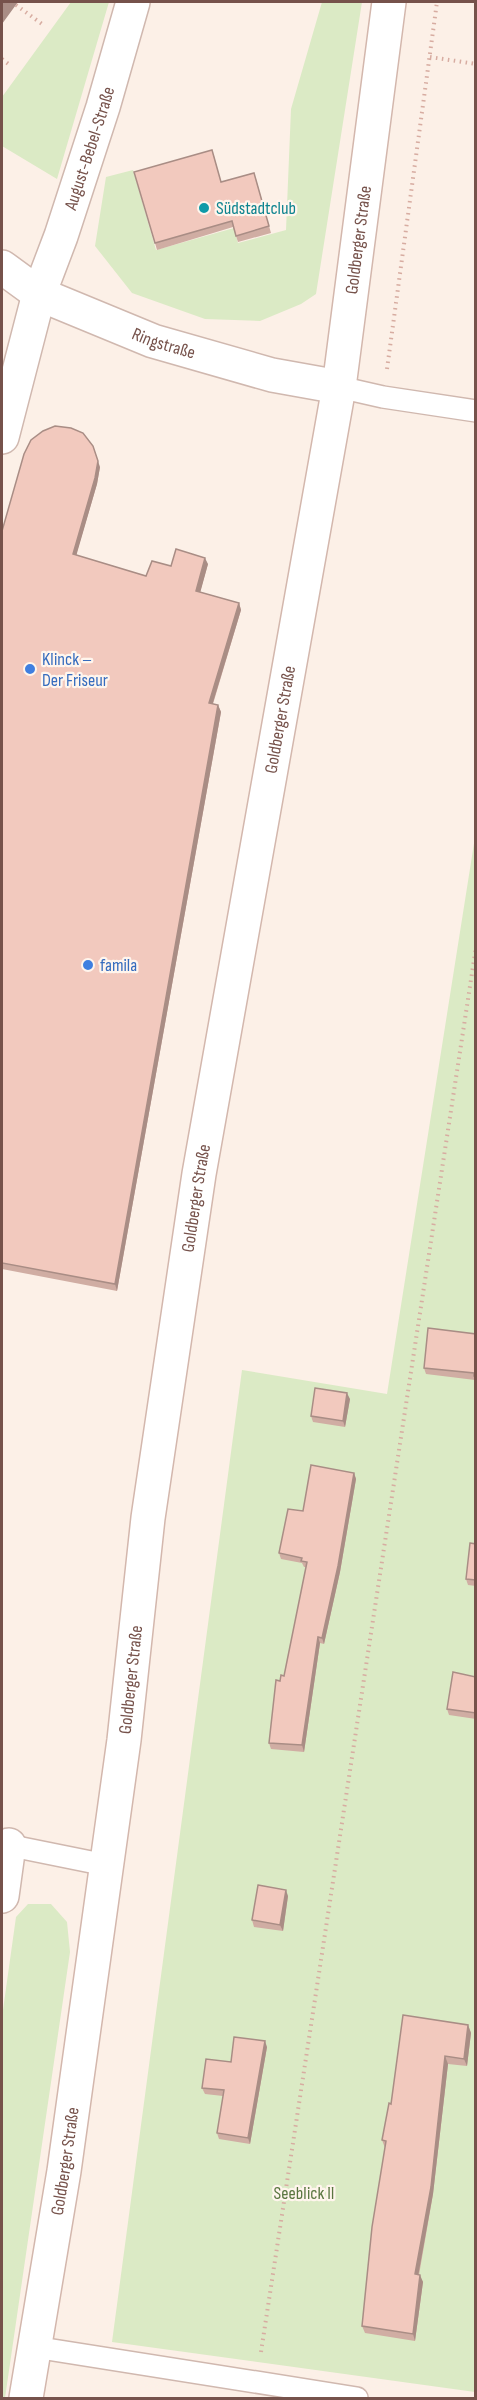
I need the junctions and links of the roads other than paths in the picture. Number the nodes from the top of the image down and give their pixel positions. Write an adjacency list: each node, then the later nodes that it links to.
1 (134, 2): 4 (main road, August-Bebel-Straße)
2 (389, 2): 5 (main road, Goldberger Straße)
3 (2, 267): 4 (main road, Ringstraße)
4 (39, 294): 5 (main road, Ringstraße); 7 (main road, August-Bebel-Straße)
5 (339, 387): 6 (lane); 9 (main road, Goldberger Straße)
6 (476, 411)
7 (6, 423)
8 (5, 1844): 9 (lane); 10 (main road)
9 (106, 1865): 11 (main road, Goldberger Straße)
10 (2, 1896)
11 (34, 2347): 12 (main road, Goldberger Straße); 13 (lane)
12 (26, 2398)
13 (357, 2398)

